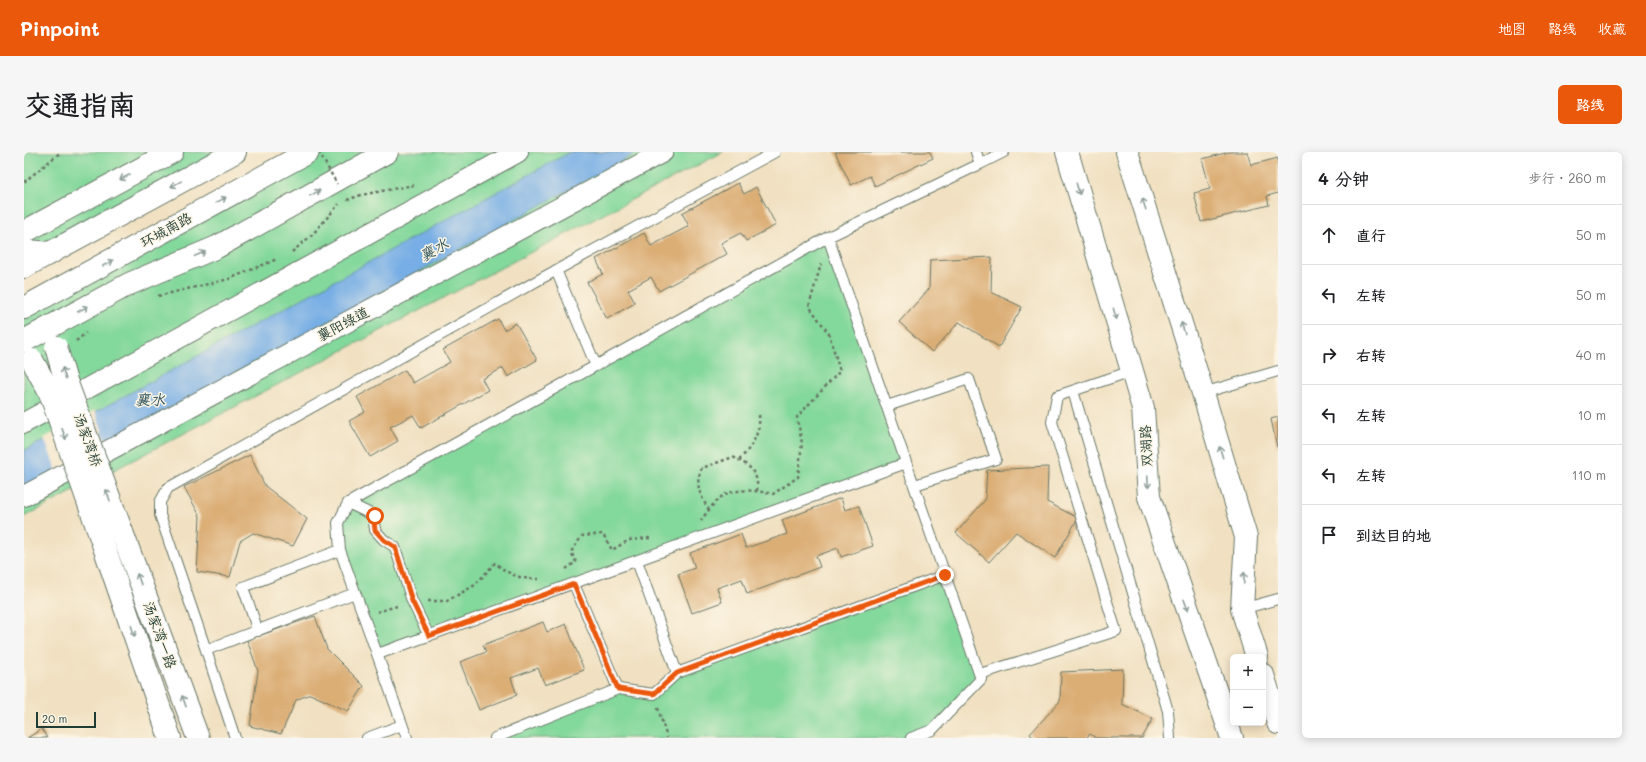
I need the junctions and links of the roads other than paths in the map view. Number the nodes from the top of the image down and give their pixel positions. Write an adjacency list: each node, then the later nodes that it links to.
1 (172, 152): 13 (main road, one-way to 13)
2 (235, 152): 16 (main road, one-way to 16)
3 (308, 152): 19 (main road, 环城南路, one-way to 3)
4 (387, 152): 21 (main road, one-way to 4)
5 (518, 152): 29 (street)
6 (663, 152): 32 (street, 襄阳绿道)
7 (774, 152): 18 (lane)
8 (976, 152): 12 (lane)
9 (1004, 152): 12 (lane)
10 (1067, 152): 24 (main road, 双湖路, one-way to 24)
11 (1127, 152): 27 (main road, one-way to 11)
12 (980, 164): 14 (lane)
13 (24, 232)
14 (828, 237): 23 (lane); 28 (lane)
15 (24, 249): 16 (main road)
16 (51, 253): 17 (main road)
17 (24, 267)
18 (556, 270): 23 (lane); 44 (lane)
19 (72, 282): 20 (main road, 环城南路); 21 (main road)
20 (24, 308)
21 (54, 324): 22 (main road); 34 (main road, 汤家湾桥, one-way to 21, bridge)
22 (27, 349): 34 (main road, 汤家湾桥, one-way to 34, bridge)
23 (596, 366): 33 (lane)
24 (1132, 371): 26 (lane); 61 (main road, 双湖路, one-way to 61)
25 (1278, 371): 27 (lane)
26 (1074, 391): 48 (lane); 60 (lane)
27 (1203, 393): 41 (main road, one-way to 27)
28 (886, 406): 30 (lane); 31 (lane)
29 (24, 423)
30 (906, 463): 36 (lane); 37 (lane)
31 (918, 484)
32 (24, 496)
33 (348, 503): 35 (lane); 43 (lane)
34 (112, 537): 53 (main road, 汤家湾一路, one-way to 53); 54 (main road, 汤家湾一路, one-way to 34)
35 (340, 550): 39 (lane); 42 (lane)
36 (637, 561): 38 (lane); 47 (lane)
37 (945, 575): 47 (lane); 48 (lane)
38 (574, 584): 43 (lane); 50 (lane)
39 (355, 593): 42 (lane); 45 (lane)
40 (1278, 599): 41 (lane)
41 (1242, 609): 46 (main road)
42 (258, 631): 44 (lane)
43 (429, 636): 45 (lane)
44 (206, 650): 55 (lane)
45 (378, 654): 52 (lane)
46 (1256, 654)
47 (677, 673): 50 (lane)
48 (980, 674): 59 (lane)
49 (1266, 685): 51 (main road)
50 (618, 689): 58 (lane)
51 (1278, 723)
52 (402, 725): 56 (lane); 57 (lane)
53 (170, 738)
54 (198, 738)
55 (236, 738)
56 (367, 738)
57 (407, 738)
58 (495, 738)
59 (911, 738)
60 (1170, 738)
61 (1232, 738)

